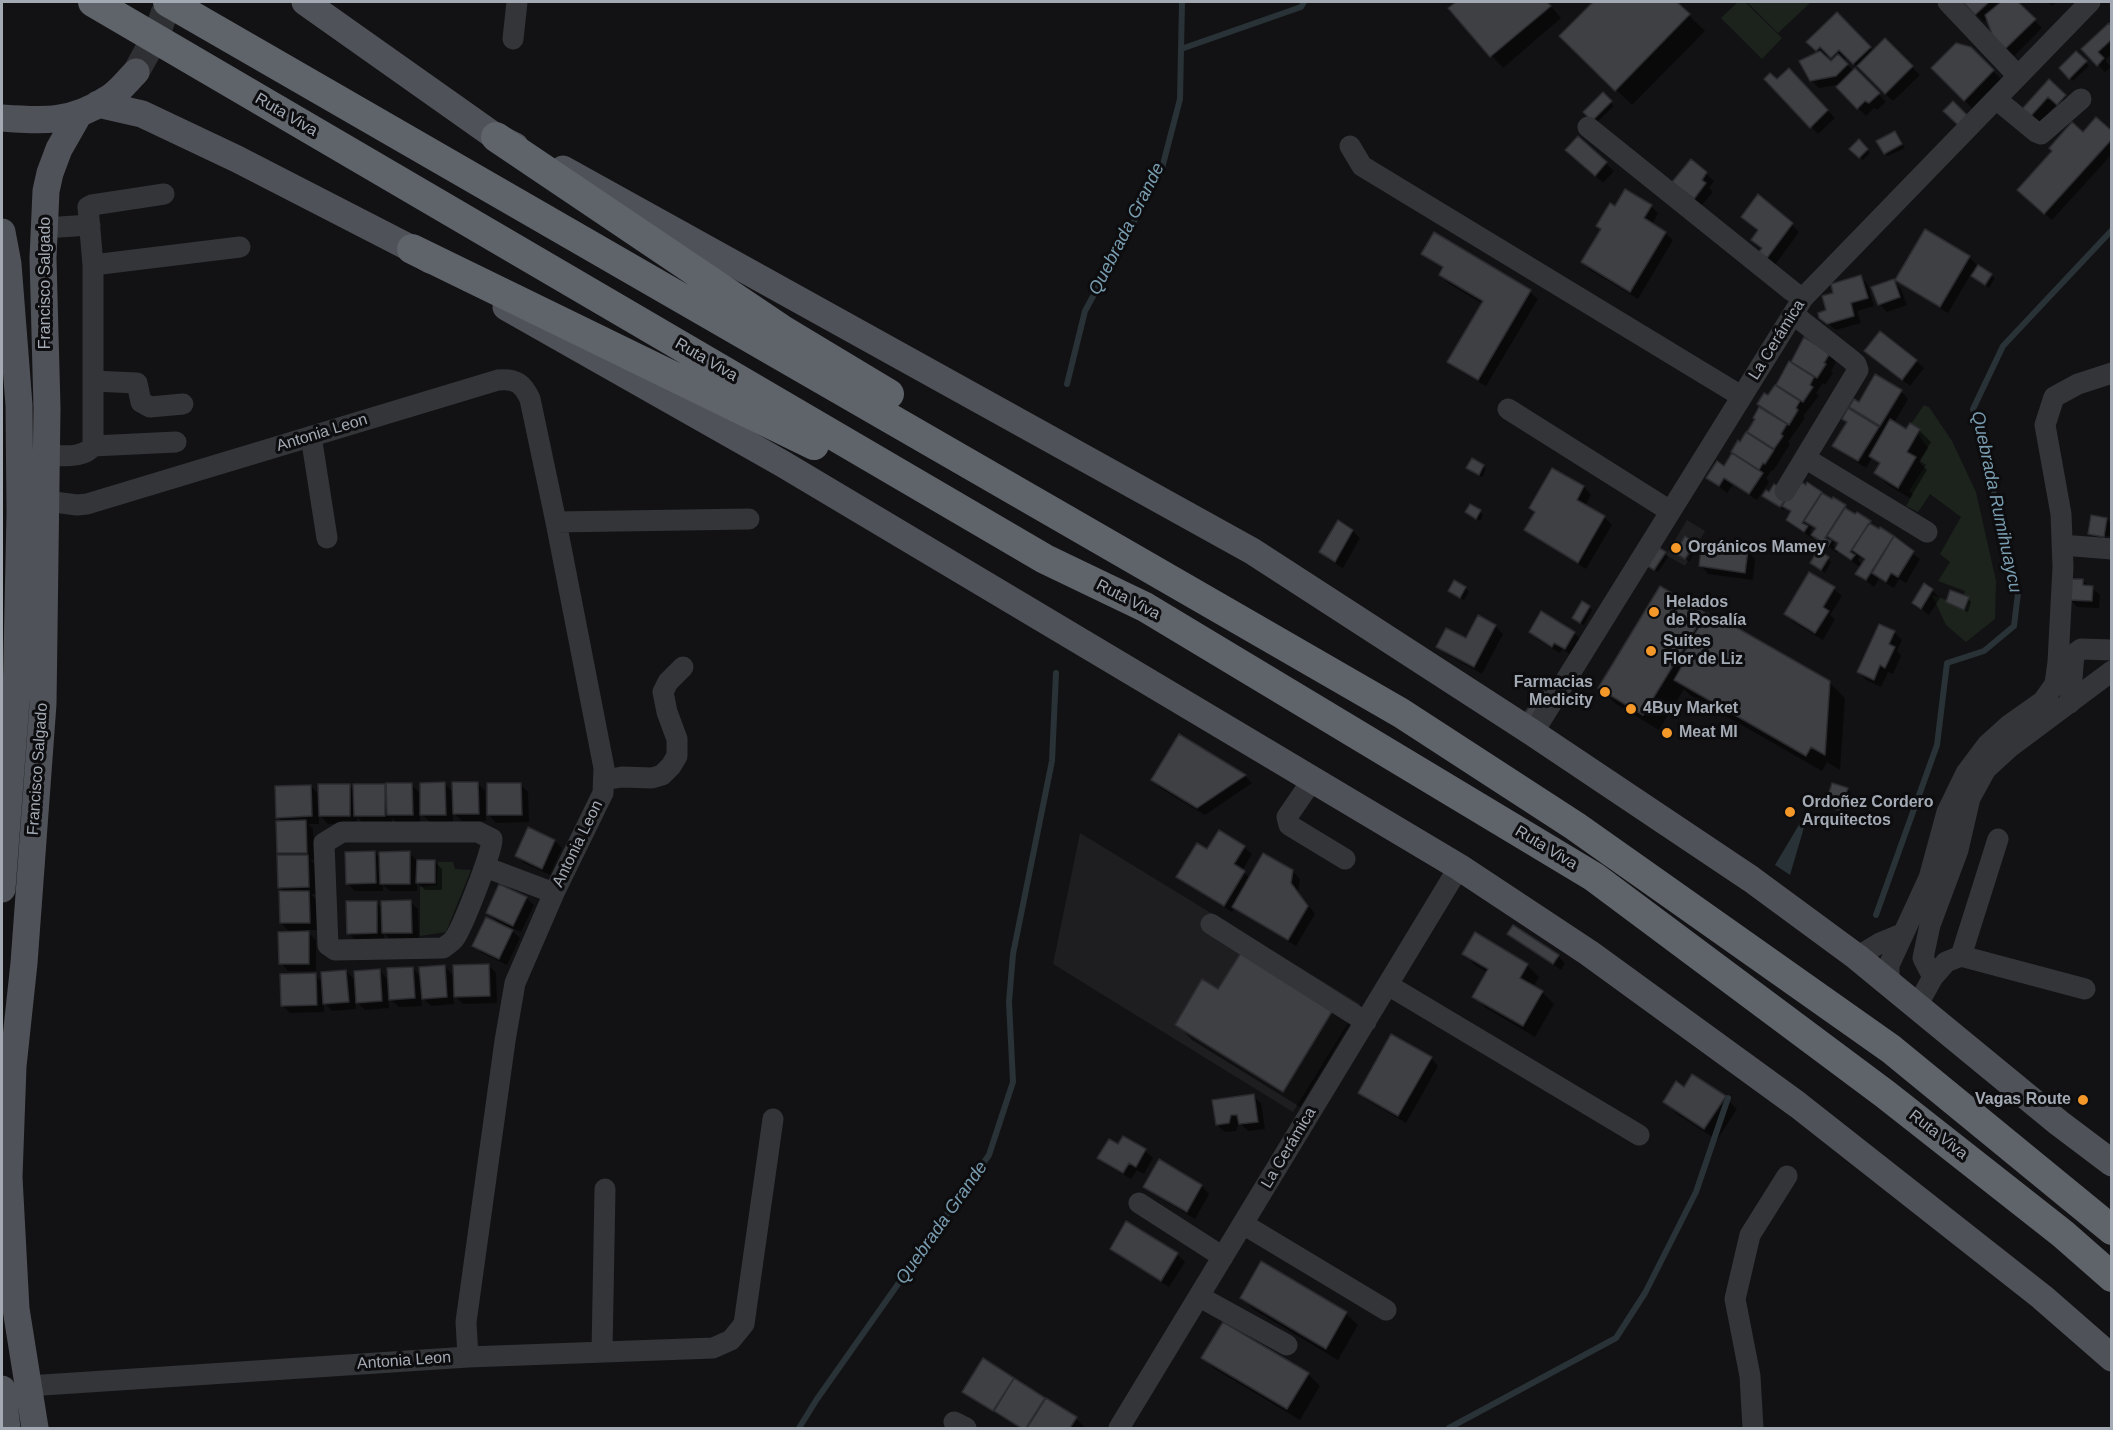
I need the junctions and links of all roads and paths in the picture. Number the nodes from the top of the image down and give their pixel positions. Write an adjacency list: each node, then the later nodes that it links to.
1 (93, 2): 45 (highway, Ruta Viva)
2 (168, 2): 37 (highway, Ruta Viva)
3 (305, 2): 15 (main road)
4 (517, 2): 7 (street)
5 (1948, 2): 9 (street)
6 (2090, 2): 9 (street, La Cerámica)
7 (513, 39)
8 (136, 72): 12 (main road)
9 (2018, 76): 10 (street, La Cerámica)
10 (1996, 99): 11 (street); 24 (street, La Cerámica)
11 (2081, 99)
12 (89, 109): 13 (main road); 19 (main road, Francisco Salgado); 22 (main road)
13 (2, 118)
14 (1588, 126): 24 (street)
15 (496, 137): 37 (highway); 50 (main road)
16 (1350, 146): 27 (street)
17 (164, 195): 18 (street)
18 (90, 225): 19 (street); 23 (street)
19 (45, 228): 33 (main road, Francisco Salgado)
20 (2, 232): 57 (main road, Francisco Salgado)
21 (240, 247): 23 (street)
22 (412, 249): 45 (highway); 51 (main road)
23 (93, 265): 26 (street)
24 (1798, 306): 27 (street, La Cerámica); 34 (street)
25 (2112, 373): 43 (street)
26 (93, 381): 28 (street); 32 (street)
27 (1741, 396): 38 (street, La Cerámica)
28 (183, 404)
29 (1508, 409): 38 (street)
30 (311, 436): 36 (street, Antonia Leon); 40 (street, Antonia Leon); 42 (street)
31 (176, 442): 32 (street)
32 (93, 446): 33 (street)
33 (47, 456): 36 (main road, Francisco Salgado)
34 (1805, 458): 35 (street); 41 (street)
35 (1785, 491)
36 (46, 501): 85 (main road, Francisco Salgado)
37 (1048, 510): 76 (highway, Ruta Viva)
38 (1670, 511): 50 (street, La Cerámica)
39 (749, 519): 40 (street)
40 (556, 522): 52 (street, Antonia Leon)
41 (1927, 532)
42 (327, 538)
43 (2062, 545): 44 (street); 60 (street)
44 (2112, 549)
45 (1044, 559): 78 (highway, Ruta Viva)
46 (2112, 650): 49 (street)
47 (683, 667): 52 (street)
48 (2112, 671): 49 (street)
49 (2070, 703): 63 (street)
50 (1533, 733): 62 (main road)
51 (1313, 779): 54 (street); 56 (main road)
52 (604, 780): 58 (street, Antonia Leon)
53 (1998, 839): 61 (street)
54 (1345, 859)
55 (485, 867): 55 (street); 58 (street)
56 (1459, 867): 65 (street, La Cerámica); 84 (main road)
57 (2, 889)
58 (554, 893): 83 (street, Antonia Leon)
59 (1211, 924): 68 (street)
60 (1902, 934): 62 (street); 64 (street)
61 (1961, 956): 63 (street); 66 (street)
62 (1857, 957): 64 (main road)
63 (1933, 977): 67 (street)
64 (1889, 983): 67 (main road)
65 (1388, 985): 68 (street, La Cerámica); 70 (street)
66 (2085, 989)
67 (1917, 1005): 71 (main road)
68 (1366, 1022): 75 (street, La Cerámica)
69 (773, 1119): 82 (street)
70 (1639, 1135)
71 (2112, 1163)
72 (1787, 1176): 90 (street)
73 (605, 1189): 82 (street)
74 (1139, 1203): 77 (street)
75 (1243, 1224): 77 (street, La Cerámica); 80 (street)
76 (2112, 1230)
77 (1223, 1257): 79 (street, La Cerámica)
78 (2112, 1277)
79 (1200, 1297): 81 (street); 89 (street, La Cerámica)
80 (1386, 1310)
81 (1287, 1345)
82 (602, 1352): 83 (street)
83 (468, 1357): 85 (street, Antonia Leon)
84 (2112, 1358)
85 (28, 1386): 88 (main road, Francisco Salgado)
86 (2, 1389): 87 (main road)
87 (7, 1428)
88 (35, 1428)
89 (1119, 1428)
90 (1753, 1428)

